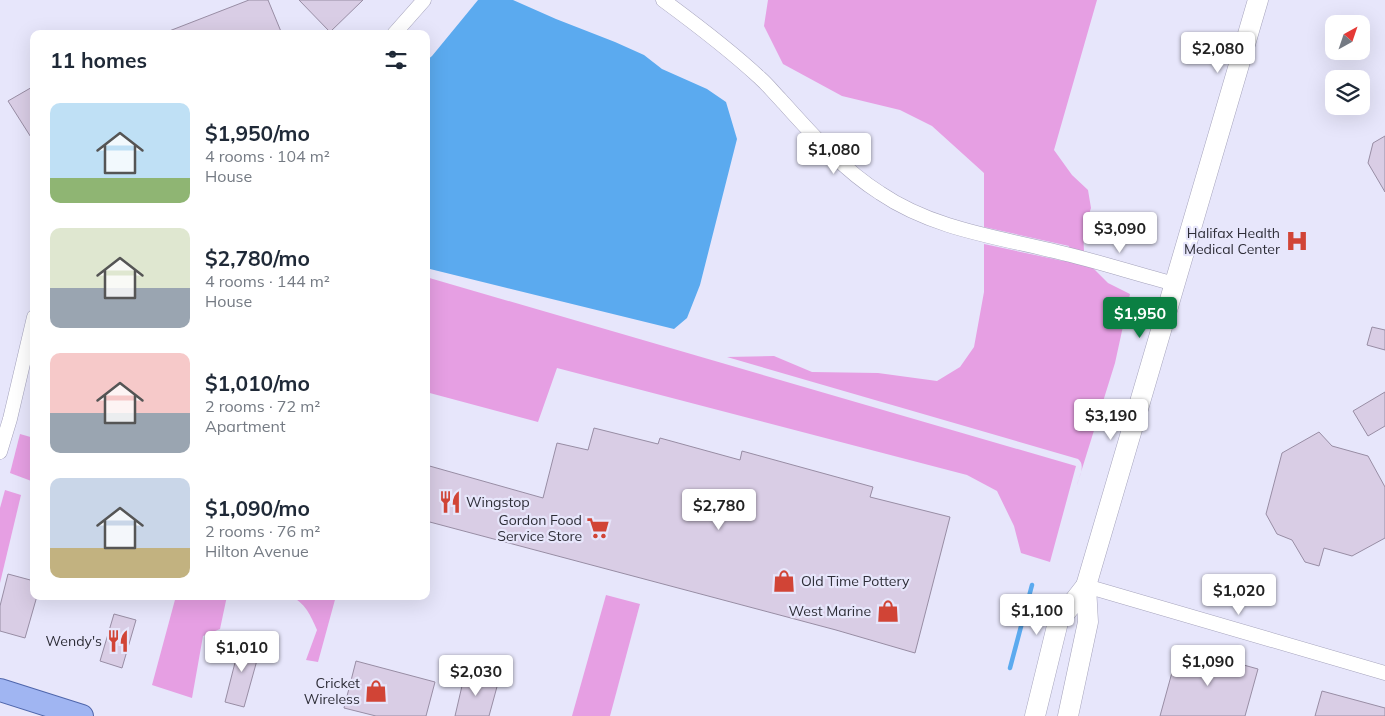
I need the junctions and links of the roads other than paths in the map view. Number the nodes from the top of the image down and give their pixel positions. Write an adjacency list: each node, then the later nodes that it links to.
1 (424, 0): 4 (street)
2 (663, 0): 5 (street)
3 (1258, 0): 5 (main road)
4 (398, 30)
5 (1175, 284): 8 (main road)
6 (30, 334): 7 (street)
7 (0, 452)
8 (1086, 586): 9 (street); 12 (main road); 13 (main road)
9 (1385, 673)
10 (0, 690): 11 (main road)
11 (82, 716)
12 (1034, 716)
13 (1068, 716)

